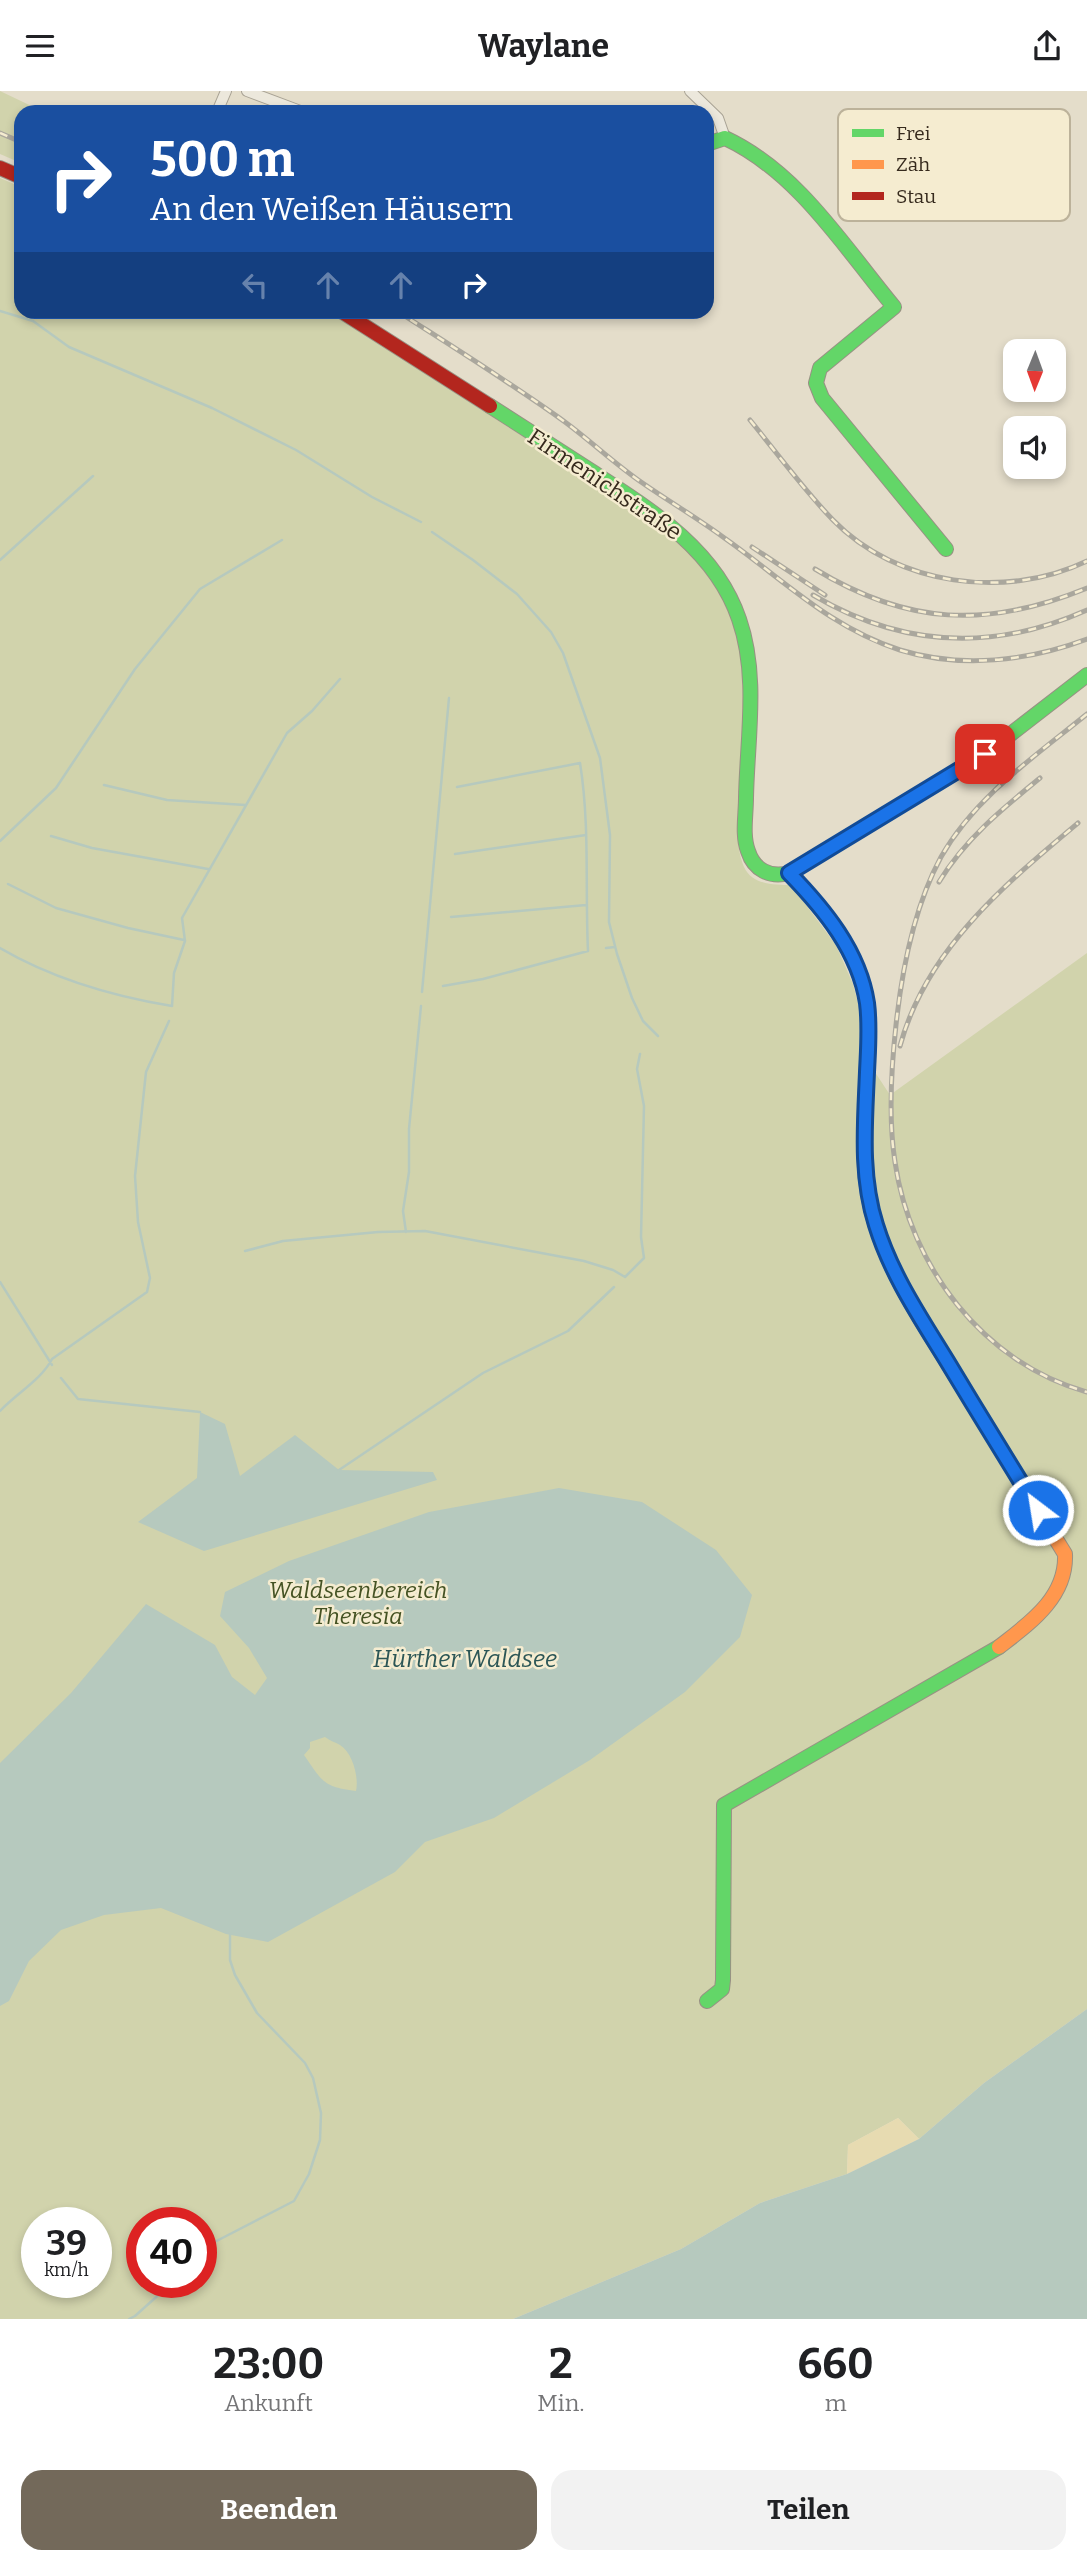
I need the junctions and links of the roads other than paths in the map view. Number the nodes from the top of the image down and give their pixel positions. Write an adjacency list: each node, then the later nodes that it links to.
1 (247, 91): 3 (street)
2 (690, 91): 4 (street)
3 (284, 105)
4 (705, 105)
5 (714, 114): 6 (street)
6 (725, 138): 7 (street); 9 (street)
7 (714, 142)
8 (353, 319): 11 (street, Firmenichstraße)
9 (946, 549)
10 (1087, 675): 11 (street)
11 (789, 873): 12 (street)
12 (707, 2001)

